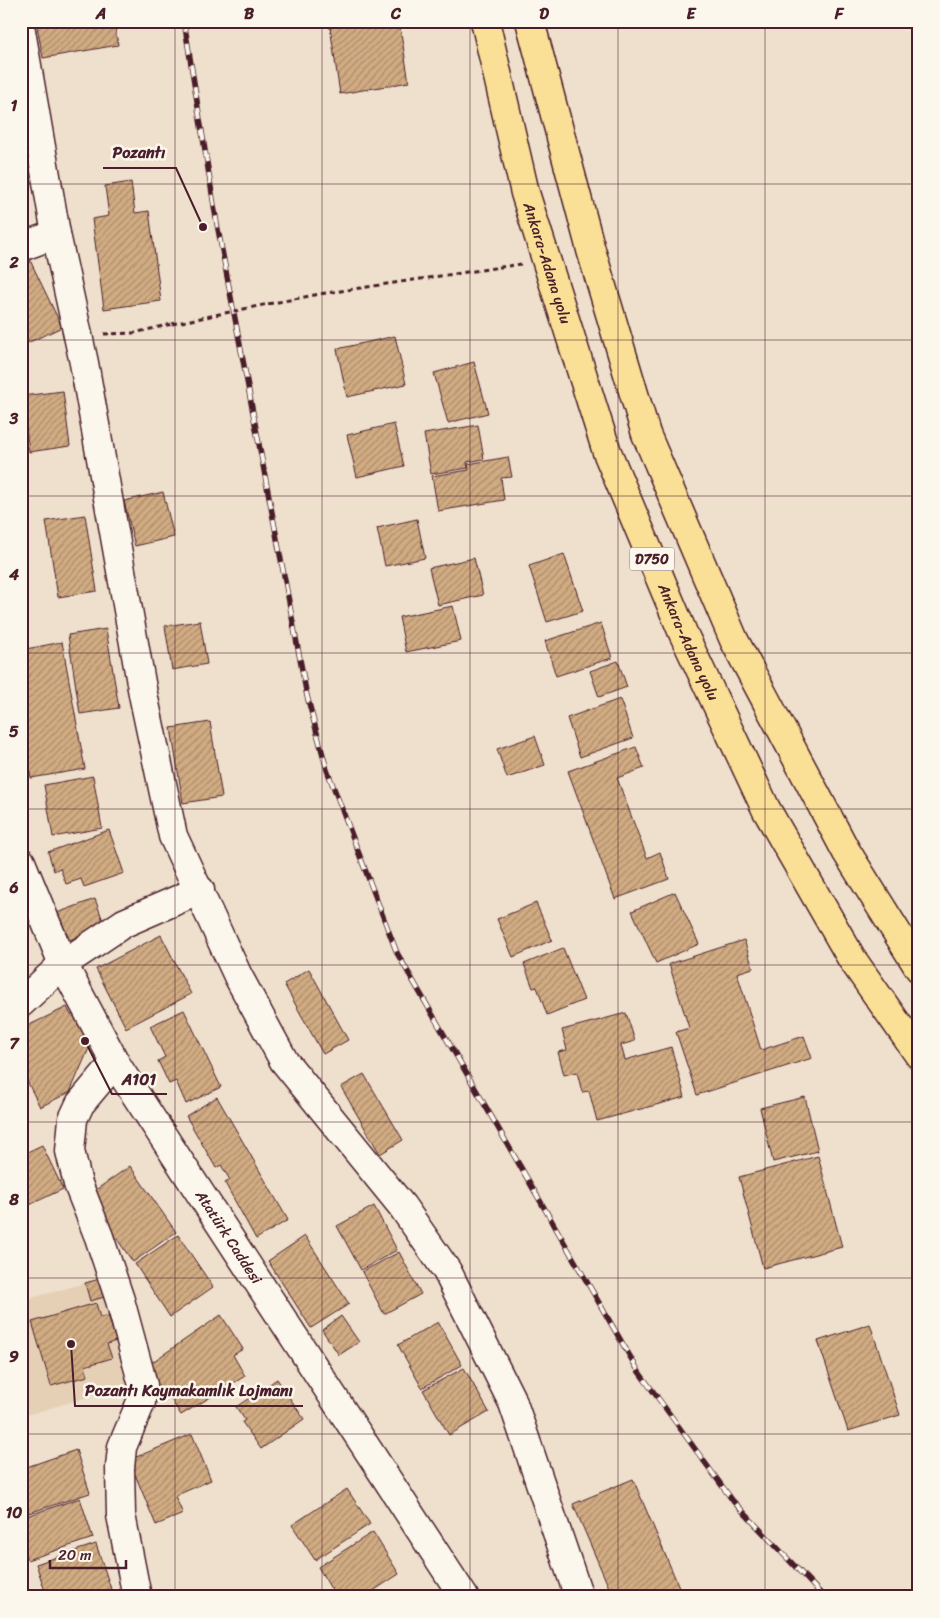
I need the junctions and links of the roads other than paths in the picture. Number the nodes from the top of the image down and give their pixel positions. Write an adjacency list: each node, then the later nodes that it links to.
1 (485, 21): 11 (highway, Ankara-Adana yolu / D750)
2 (530, 21): 9 (highway, D750)
3 (21, 31): 4 (main road)
4 (56, 234): 5 (main road); 7 (main road)
5 (21, 247)
6 (21, 862): 8 (main road, Atatürk Caddesi)
7 (200, 890): 8 (main road); 15 (main road)
8 (63, 964): 10 (main road); 12 (main road, Atatürk Caddesi)
9 (919, 968)
10 (21, 1003)
11 (919, 1056)
12 (117, 1066): 13 (main road); 14 (main road, Atatürk Caddesi)
13 (136, 1597)
14 (464, 1597)
15 (579, 1597)

